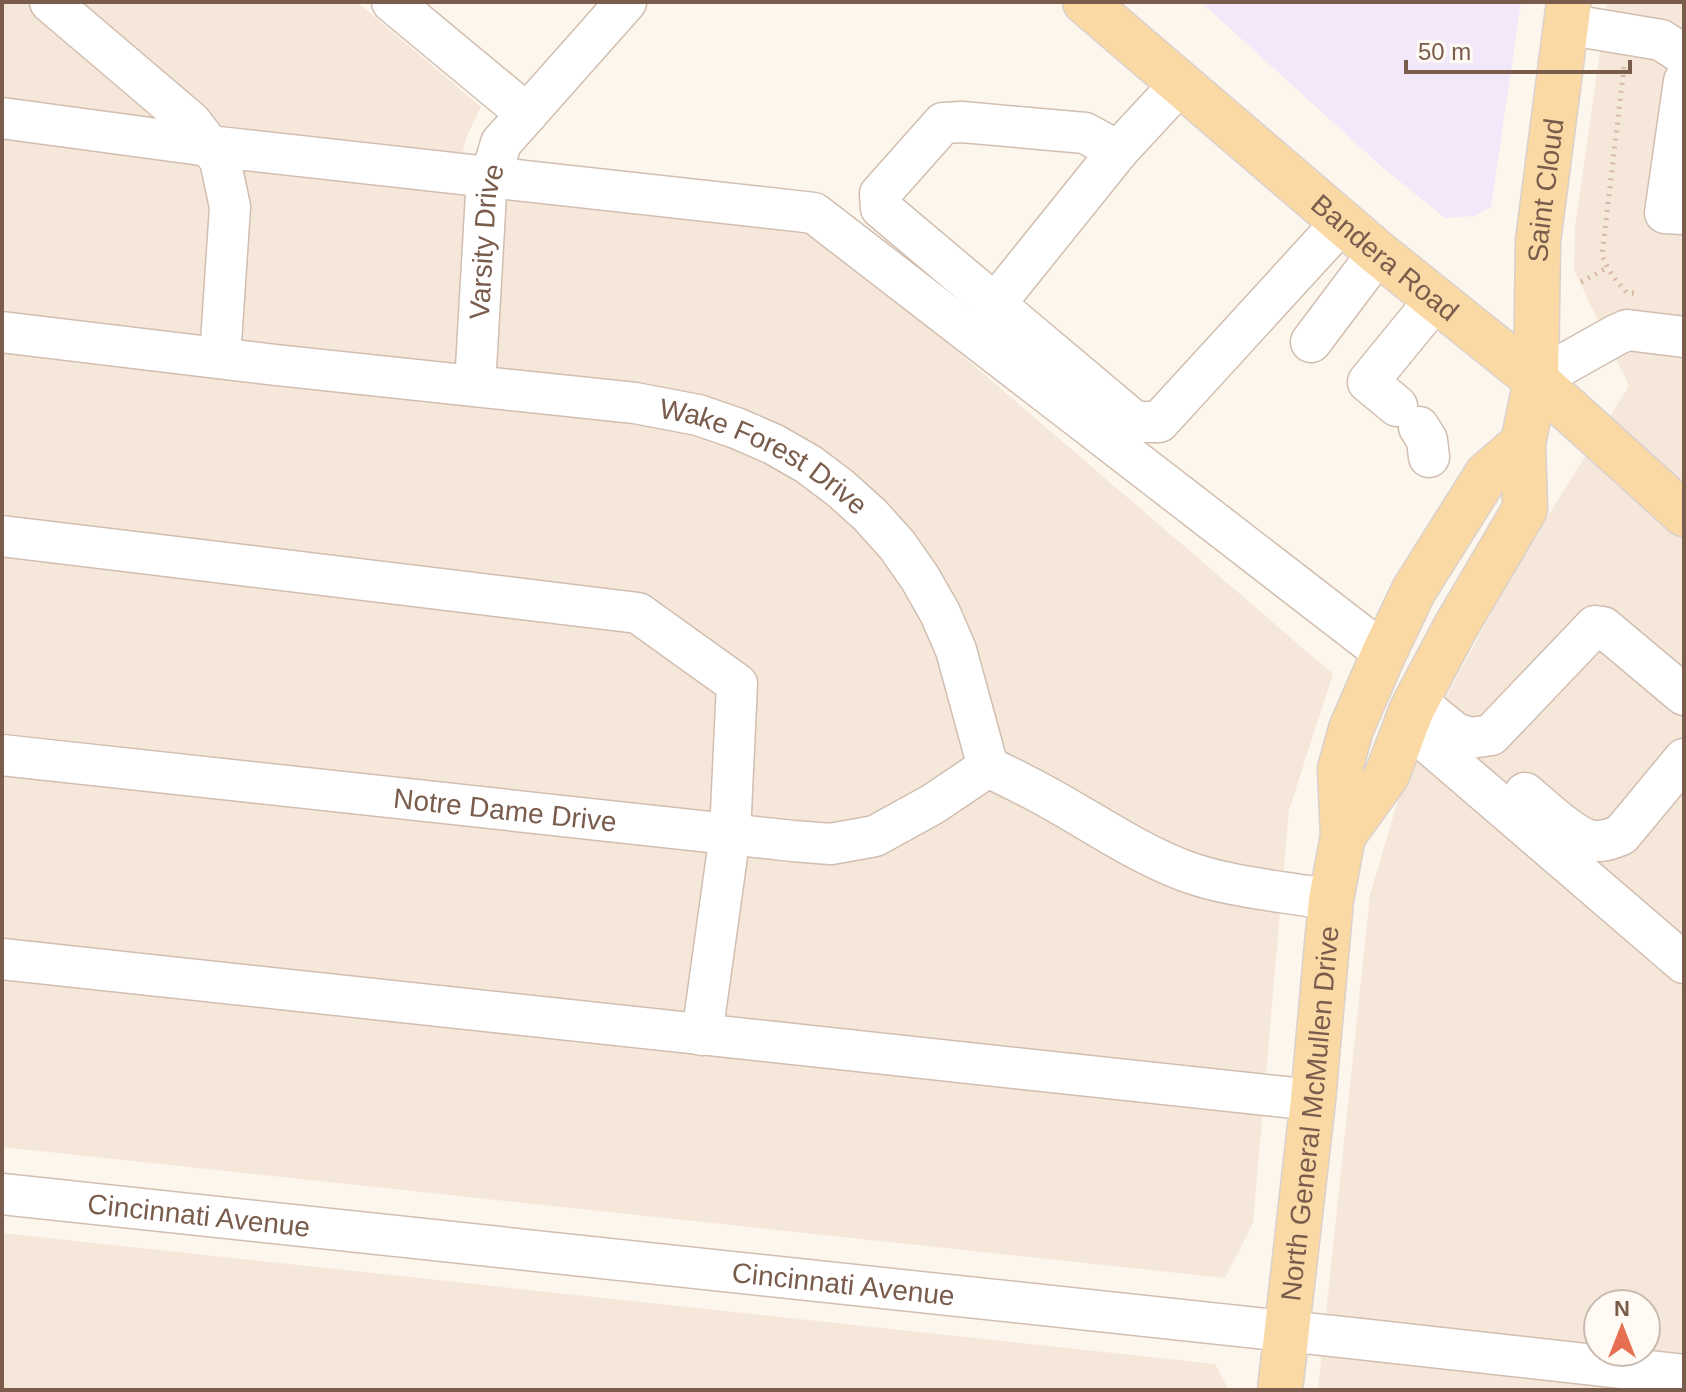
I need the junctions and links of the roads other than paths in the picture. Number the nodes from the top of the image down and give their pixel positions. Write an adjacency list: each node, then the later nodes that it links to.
1 (50, 2): 11 (street)
2 (392, 2): 9 (street)
3 (626, 2): 9 (street, Varsity Drive)
4 (1085, 2): 8 (main road, Bandera Road)
5 (1567, 13): 6 (street); 23 (main road, Saint Cloud)
6 (1684, 55)
7 (1684, 81): 14 (street)
8 (1180, 84): 12 (street); 15 (main road, Bandera Road)
9 (527, 114): 13 (street, Varsity Drive)
10 (2, 118): 11 (street)
11 (209, 146): 13 (street); 22 (street)
12 (1118, 151): 18 (street); 18 (street)
13 (491, 177): 24 (street, Varsity Drive); 29 (street)
14 (1684, 214)
15 (1342, 222): 16 (main road, Bandera Road); 18 (street)
16 (1378, 253): 17 (main road, Bandera Road); 21 (street)
17 (1435, 300): 23 (main road, Bandera Road); 25 (street)
18 (995, 304)
19 (2, 332): 22 (street, Wake Forest Drive)
20 (1684, 337): 23 (street)
21 (1311, 342)
22 (220, 358): 24 (street, Wake Forest Drive)
23 (1536, 380): 26 (main road, North General McMullen Drive); 27 (main road, Bandera Road)
24 (475, 385): 35 (street, Wake Forest Drive)
25 (1393, 408)
26 (1523, 443): 29 (main road, North General McMullen Drive); 31 (main road, North General McMullen Drive)
27 (1684, 514)
28 (2, 536): 36 (street)
29 (1384, 653): 37 (main road, North General McMullen Drive)
30 (1684, 695): 32 (street)
31 (1411, 712): 32 (street); 37 (main road, North General McMullen Drive); 40 (street)
32 (1455, 733): 34 (street)
33 (2, 755): 36 (street, Notre Dame Drive)
34 (1684, 759)
35 (988, 767): 36 (street, Notre Dame Drive); 38 (street)
36 (730, 834): 41 (street)
37 (1343, 836): 38 (main road, North General McMullen Drive)
38 (1331, 900): 42 (main road, North General McMullen Drive)
39 (2, 959): 41 (street)
40 (1684, 963)
41 (702, 1035): 42 (street)
42 (1313, 1100): 44 (main road, North General McMullen Drive)
43 (2, 1194): 44 (street, Cincinnati Avenue)
44 (1286, 1331): 45 (street, Cincinnati Avenue); 46 (main road, North General McMullen Drive)
45 (1684, 1375)
46 (1280, 1390)

